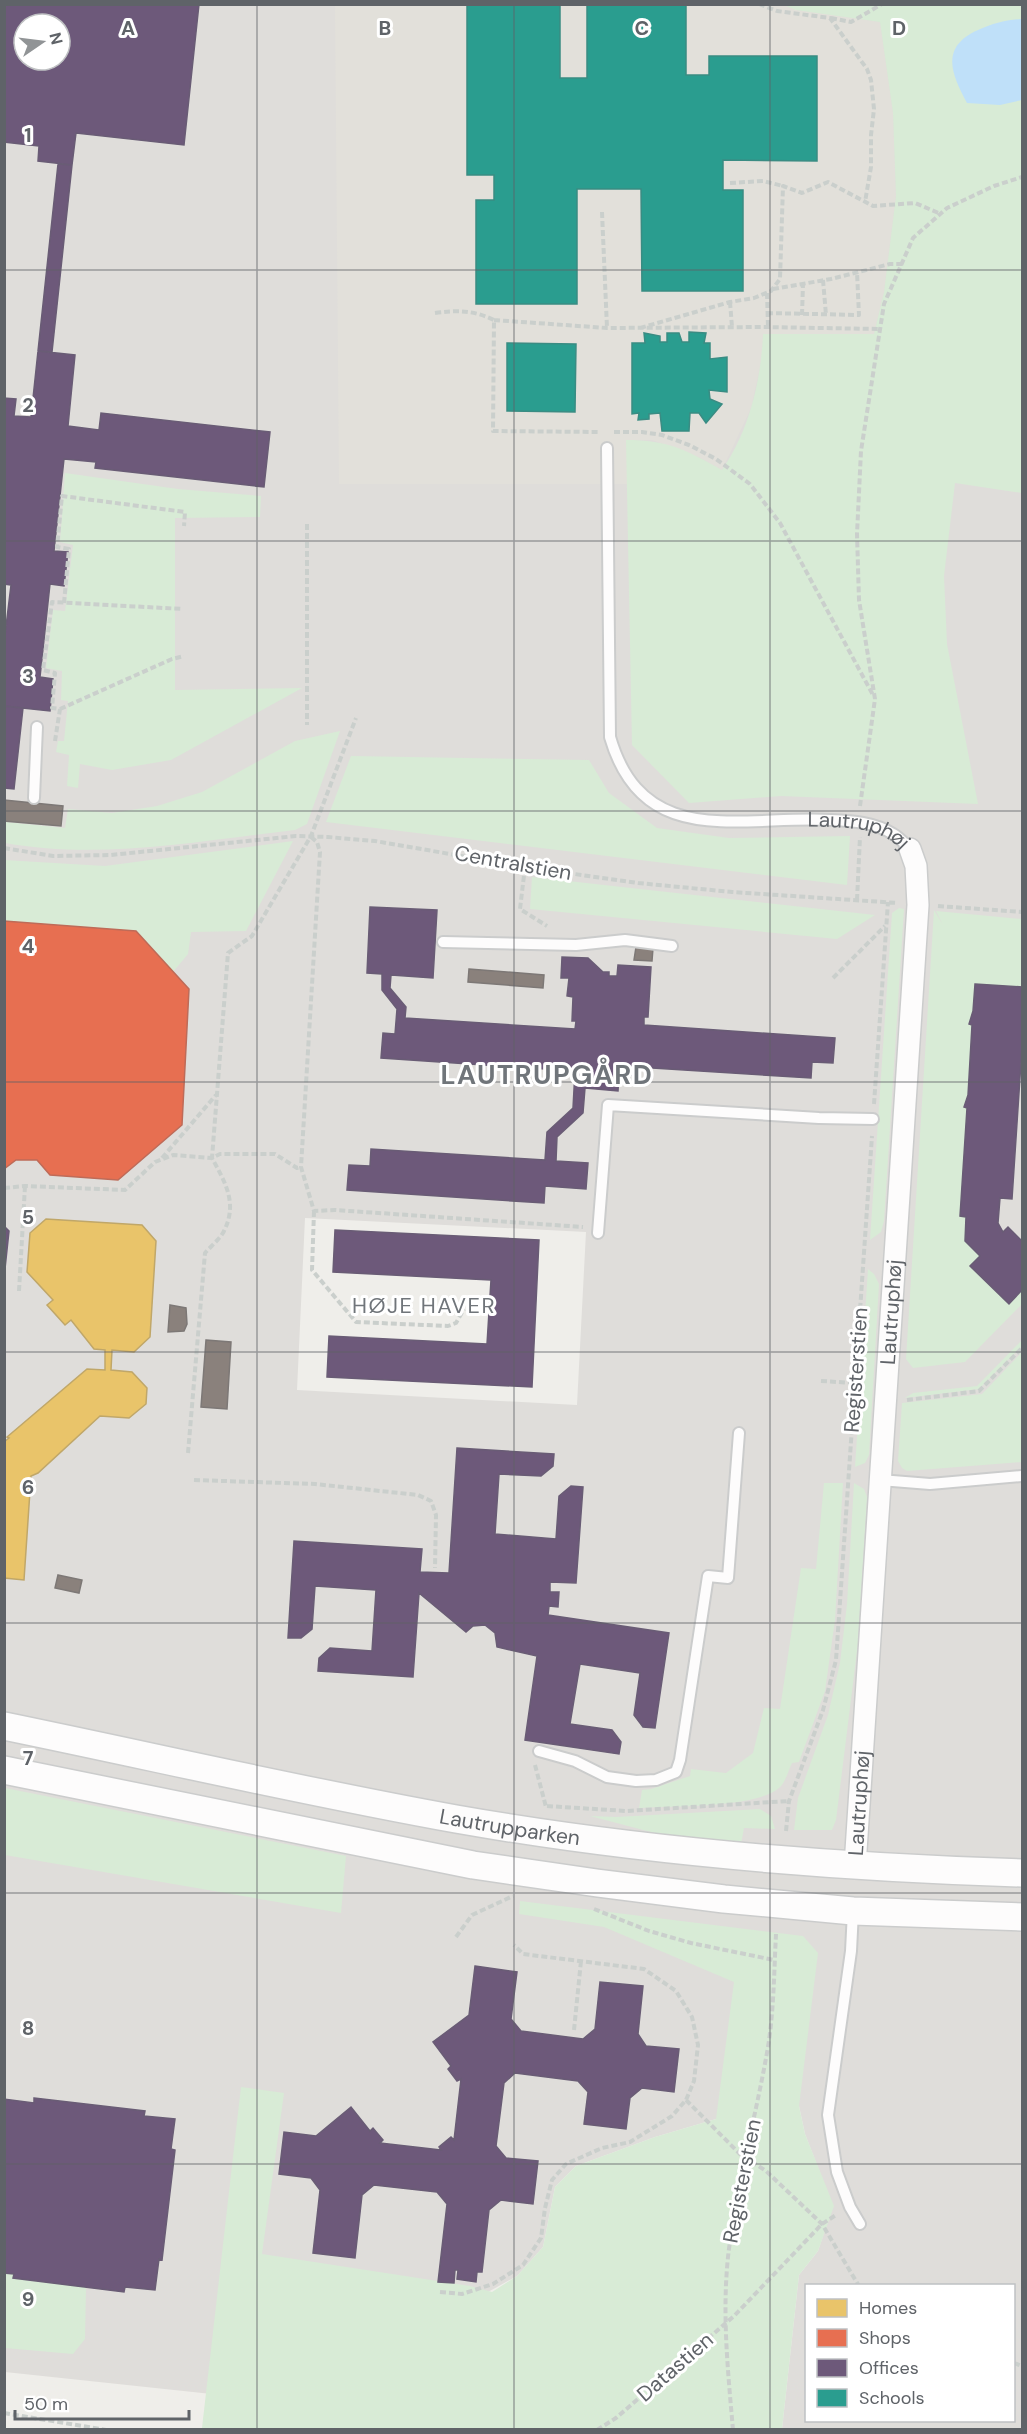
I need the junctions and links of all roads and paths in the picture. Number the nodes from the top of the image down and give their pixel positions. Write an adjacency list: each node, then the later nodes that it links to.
1 (759, 4): 3 (path)
2 (882, 4): 3 (path)
3 (830, 18): 7 (path)
4 (1023, 177): 9 (path)
5 (730, 183): 6 (path)
6 (783, 186): 7 (path); 14 (path)
7 (865, 202): 9 (path)
8 (602, 212): 24 (path)
9 (940, 214): 10 (path)
10 (902, 264): 11 (path); 26 (path)
11 (856, 272): 12 (path); 20 (path)
12 (823, 280): 13 (path); 20 (path)
13 (804, 284): 14 (path); 19 (path)
14 (772, 290): 15 (path)
15 (767, 293): 16 (path); 18 (path)
16 (730, 302): 22 (path); 25 (path)
17 (435, 313): 21 (path)
18 (767, 313): 19 (path); 23 (path)
19 (802, 315): 20 (path)
20 (826, 315)
21 (494, 320): 24 (path); 33 (path)
22 (732, 327): 23 (path); 25 (path)
23 (768, 327): 26 (path)
24 (607, 328): 25 (path)
25 (640, 328)
26 (879, 329): 33 (path)
27 (607, 448): 40 (lane, Lautruphøj)
28 (307, 524): 36 (path)
29 (184, 526): 30 (path)
30 (64, 603): 31 (path); 34 (path)
31 (183, 609)
32 (184, 656): 34 (path)
33 (874, 699): 40 (path)
34 (60, 709): 38 (path)
35 (356, 718): 41 (path)
36 (308, 725)
37 (37, 727): 38 (lane)
38 (35, 768): 39 (lane)
39 (34, 798)
40 (860, 822): 43 (lane, Lautruphøj); 45 (path)
41 (311, 836): 42 (path, Centralstien); 44 (path, Centralstien); 54 (path); 58 (path)
42 (4, 848)
43 (910, 849): 47 (street, Lautruphøj)
44 (525, 867): 45 (path, Centralstien); 51 (path)
45 (857, 900): 46 (path, Centralstien)
46 (888, 902): 47 (path, Centralstien); 49 (path, Registerstien)
47 (918, 905): 48 (path, Centralstien); 68 (street, Lautruphøj)
48 (1023, 912)
49 (886, 925): 53 (path); 55 (path, Registerstien)
50 (443, 942): 51 (lane)
51 (562, 944): 52 (lane)
52 (672, 946)
53 (833, 978)
54 (216, 1095): 56 (path); 57 (path)
55 (873, 1119): 62 (lane); 67 (path, Registerstien)
56 (212, 1158): 57 (path); 58 (path); 70 (path)
57 (160, 1160): 59 (path)
58 (301, 1167): 61 (path)
59 (25, 1186): 60 (path); 63 (path)
60 (4, 1188)
61 (314, 1211): 62 (path); 64 (path)
62 (598, 1231)
63 (20, 1291)
64 (464, 1309)
65 (1023, 1348): 68 (path)
66 (821, 1381): 67 (path)
67 (855, 1383): 78 (path, Registerstien)
68 (885, 1400): 73 (street, Lautruphøj)
69 (739, 1433): 76 (lane)
70 (188, 1453)
71 (1023, 1476): 73 (lane)
72 (194, 1480): 74 (path)
73 (880, 1480): 82 (street, Lautruphøj)
74 (435, 1568)
75 (4, 1726): 81 (street, Lautrupparken)
76 (539, 1751): 79 (path)
77 (4, 1770): 86 (street, Lautrupparken)
78 (789, 1801): 79 (path); 80 (path, Registerstien)
79 (546, 1806): 81 (path)
80 (786, 1831)
81 (554, 1834): 82 (street, Lautrupparken)
82 (855, 1866): 83 (street, Lautrupparken); 86 (street, Lautruphøj)
83 (1023, 1873)
84 (516, 1895): 89 (path)
85 (591, 1908): 91 (path)
86 (853, 1911): 87 (street, Lautrupparken); 97 (lane)
87 (1023, 1917)
88 (776, 1934): 91 (path, Registerstien)
89 (456, 1937)
90 (514, 1945): 92 (path)
91 (774, 1960): 95 (path, Registerstien)
92 (581, 1962): 93 (path); 94 (path)
93 (574, 2030)
94 (686, 2100): 95 (path); 99 (path)
95 (747, 2159): 96 (path); 100 (path, Registerstien)
96 (822, 2224): 98 (path); 100 (path, Datastien)
97 (860, 2224)
98 (858, 2284)
99 (440, 2292)
100 (724, 2324): 103 (path, Datastien); 104 (path, Registerstien)
101 (4, 2413): 102 (path)
102 (106, 2430)
103 (597, 2430)
104 (733, 2430)

